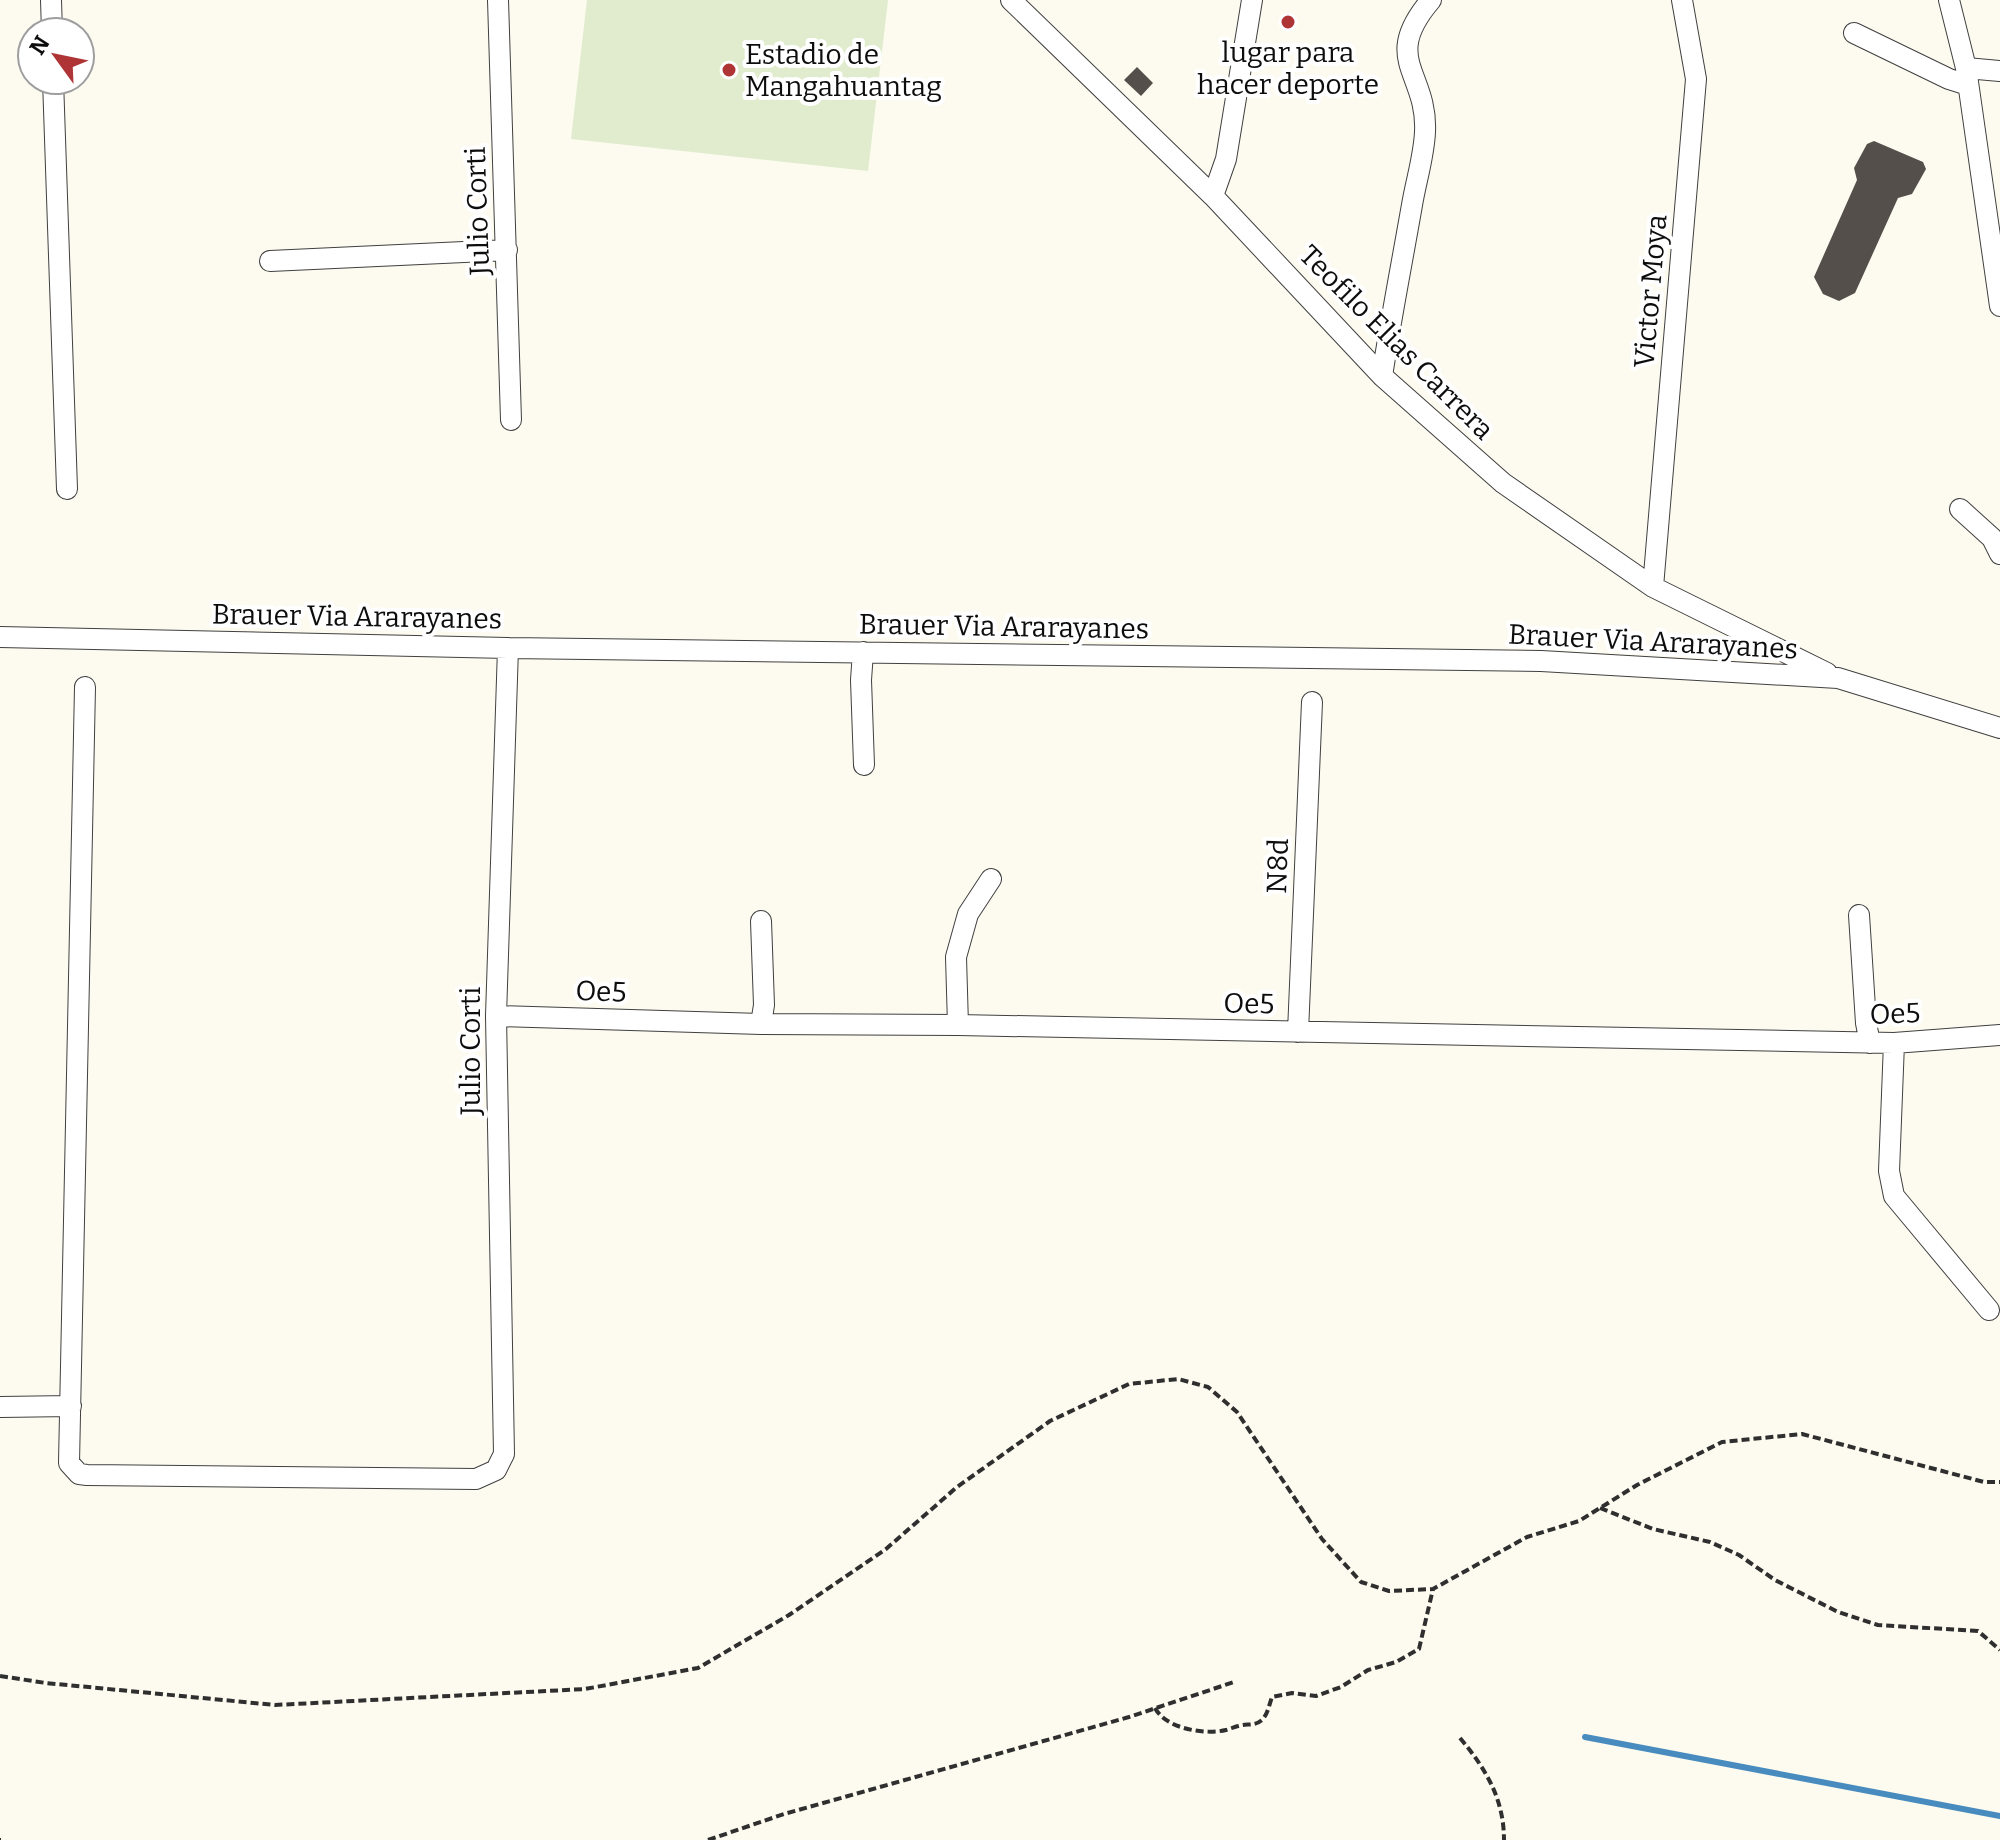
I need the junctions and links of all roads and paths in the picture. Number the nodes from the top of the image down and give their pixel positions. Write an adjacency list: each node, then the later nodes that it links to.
1 (498, 0): 12 (street, Julio Corti)
2 (1252, 0): 11 (street)
3 (1431, 0): 15 (street)
4 (1682, 0): 20 (street, Victor Moya)
5 (1949, 0): 9 (street)
6 (1012, 1): 11 (street, Teofilo Elias Carrera)
7 (1854, 33): 9 (street)
8 (2000, 71): 9 (street)
9 (1967, 76): 14 (street)
10 (54, 96): 17 (street)
11 (1213, 196): 15 (street, Teofilo Elias Carrera)
12 (507, 250): 13 (street); 16 (street, Julio Corti)
13 (270, 261)
14 (2000, 306)
15 (1382, 376): 20 (street, Teofilo Elias Carrera)
16 (511, 420)
17 (67, 489)
18 (1960, 509): 19 (street)
19 (2000, 554)
20 (1653, 587): 24 (street, Teofilo Elias Carrera)
21 (0, 637): 22 (street, Brauer Via Ararayanes)
22 (508, 648): 23 (street, Brauer Via Ararayanes); 32 (street, Julio Corti)
23 (863, 652): 24 (street, Brauer Via Ararayanes); 28 (street)
24 (1838, 678): 27 (street, Brauer Via Ararayanes)
25 (85, 687): 40 (street)
26 (1312, 702): 35 (street, N8d)
27 (2000, 728)
28 (864, 765)
29 (991, 879): 34 (street)
30 (1859, 915): 37 (street)
31 (761, 921): 33 (street)
32 (496, 1016): 33 (street, Oe5); 40 (street, Julio Corti)
33 (761, 1024): 34 (street, Oe5)
34 (958, 1025): 35 (street, Oe5)
35 (1298, 1032): 37 (street, Oe5)
36 (2000, 1035): 38 (street, Oe5)
37 (1870, 1043): 38 (street, Oe5)
38 (1894, 1043): 39 (street)
39 (1989, 1310)
40 (71, 1406): 41 (street)
41 (0, 1407)
42 (2000, 1482): 43 (path)
43 (1600, 1508): 44 (path); 45 (path)
44 (1433, 1589): 46 (path); 48 (path)
45 (2000, 1650)
46 (0, 1676)
47 (1234, 1682): 48 (path)
48 (1155, 1708): 50 (path)
49 (1460, 1738): 51 (path)
50 (708, 1840)
51 (1504, 1840)

